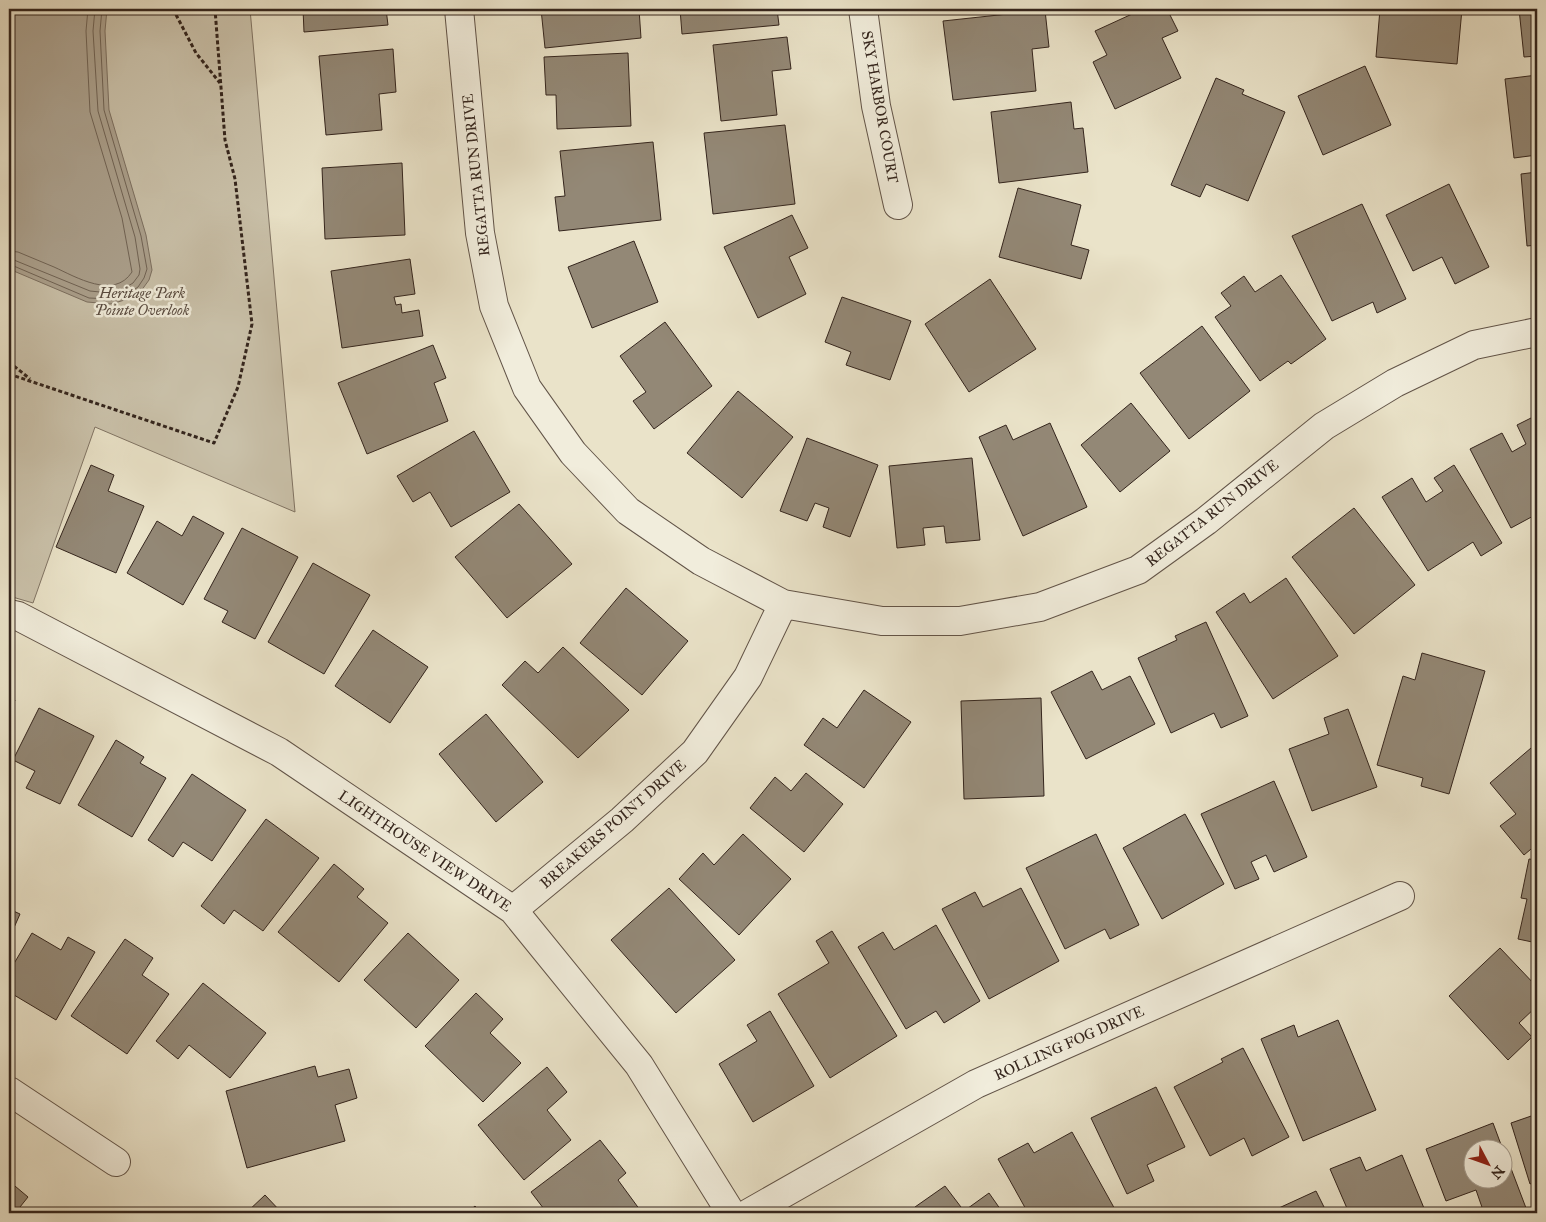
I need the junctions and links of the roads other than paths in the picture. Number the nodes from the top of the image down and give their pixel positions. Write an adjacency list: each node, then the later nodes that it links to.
1 (459, 9): 5 (street, REGATTA RUN DRIVE)
2 (863, 9): 3 (street, SKY HARBOR COURT)
3 (898, 205)
4 (1537, 332): 5 (street, REGATTA RUN DRIVE)
5 (783, 604): 8 (street, BREAKERS POINT DRIVE)
6 (9, 614): 8 (street, LIGHTHOUSE VIEW DRIVE)
7 (1400, 896): 12 (street, ROLLING FOG DRIVE)
8 (513, 910): 11 (street, LIGHTHOUSE VIEW DRIVE)
9 (9, 1091): 10 (street)
10 (116, 1162)
11 (731, 1213)
12 (749, 1213)

